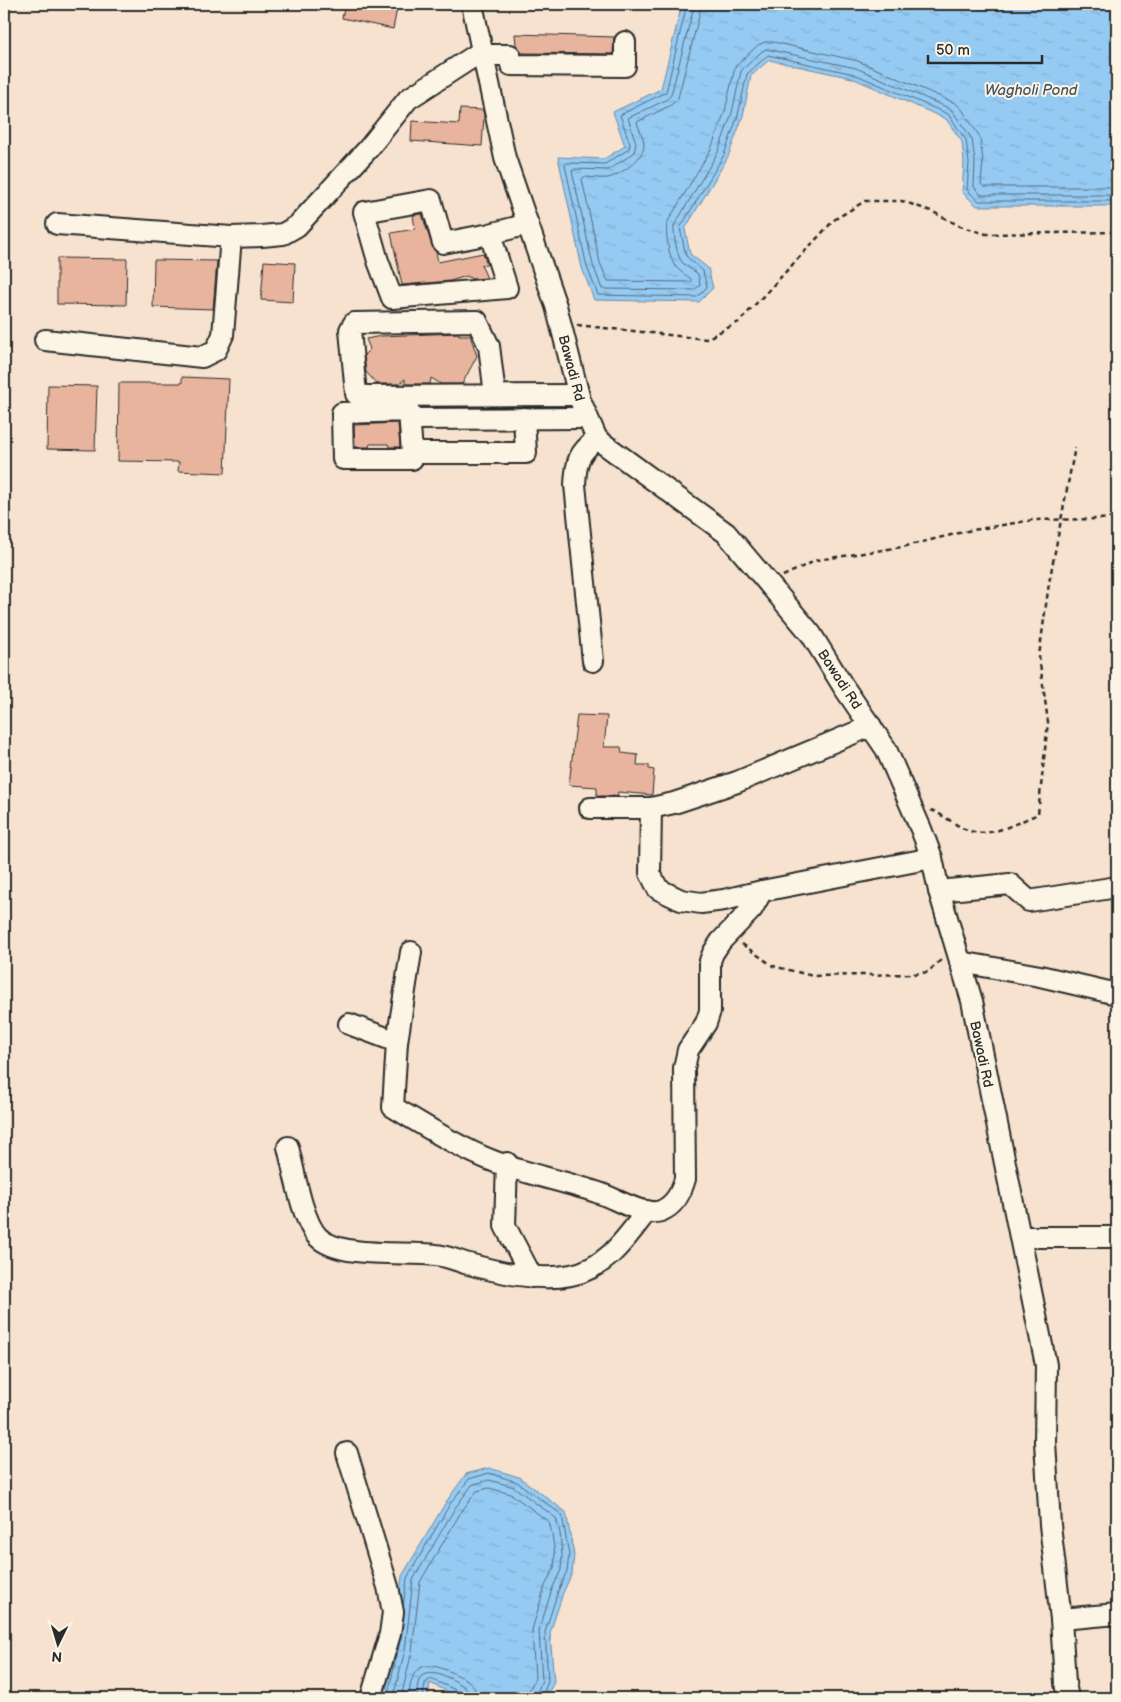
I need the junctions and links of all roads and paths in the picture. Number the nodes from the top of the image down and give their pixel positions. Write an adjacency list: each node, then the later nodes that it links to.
1 (472, 4): 3 (street, Bawadi Rd)
2 (625, 42): 3 (street)
3 (483, 53): 5 (street, Bawadi Rd); 8 (street)
4 (57, 224): 8 (street)
5 (528, 224): 7 (street); 9 (street, Bawadi Rd)
6 (1117, 232): 9 (path)
7 (490, 234): 7 (street)
8 (231, 236): 10 (street)
9 (560, 323): 12 (street, Bawadi Rd)
10 (45, 340)
11 (495, 395): 11 (street); 12 (street)
12 (578, 395): 14 (street, Bawadi Rd)
13 (524, 418): 14 (street); 15 (street); 18 (street)
14 (587, 418): 16 (street, Bawadi Rd)
15 (410, 419): 18 (street); 18 (street)
16 (597, 439): 21 (street, Bawadi Rd); 22 (street)
17 (1075, 447): 20 (path)
18 (412, 453)
19 (1117, 517): 20 (path)
20 (1061, 520): 21 (path); 24 (path)
21 (769, 583): 23 (street, Bawadi Rd)
22 (593, 660)
23 (871, 726): 24 (street, Bawadi Rd); 26 (street)
24 (909, 801): 27 (street, Bawadi Rd)
25 (590, 808): 26 (street)
26 (651, 808): 29 (street)
27 (932, 858): 29 (street); 30 (street, Bawadi Rd)
28 (1117, 887): 30 (street)
29 (762, 891): 31 (street)
30 (939, 891): 33 (street, Bawadi Rd)
31 (731, 931): 33 (path); 39 (street)
32 (411, 952): 36 (street)
33 (958, 955): 34 (street); 40 (street, Bawadi Rd)
34 (1117, 994)
35 (349, 1024): 36 (street)
36 (397, 1042): 38 (street)
37 (288, 1147): 42 (street)
38 (507, 1165): 39 (street); 42 (street)
39 (647, 1211): 42 (street)
40 (1020, 1237): 41 (street); 45 (street, Bawadi Rd)
41 (1117, 1237)
42 (532, 1277)
43 (348, 1453): 46 (street)
44 (1117, 1614): 45 (street)
45 (1061, 1619): 47 (street, Bawadi Rd)
46 (371, 1698)
47 (1068, 1698)

